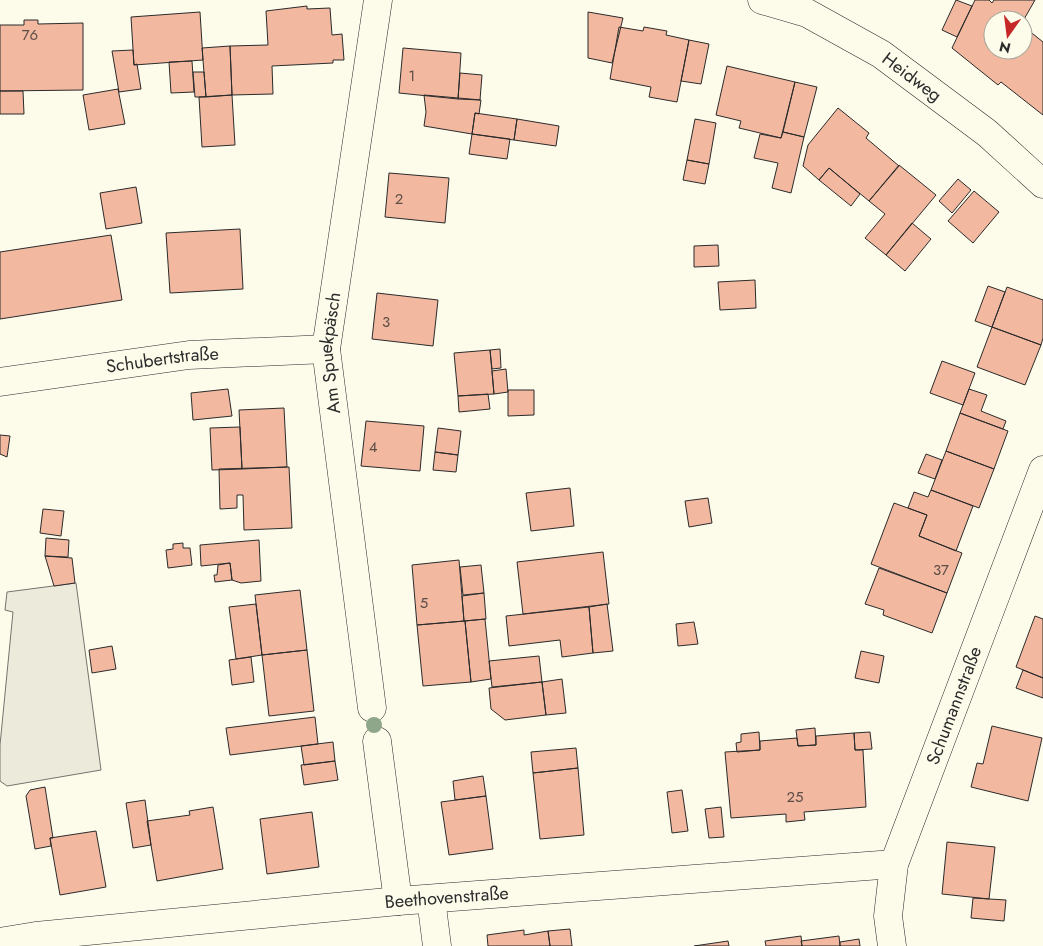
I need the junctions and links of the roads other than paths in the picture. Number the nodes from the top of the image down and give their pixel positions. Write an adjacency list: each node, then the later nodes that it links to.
1 (378, 0): 4 (street, Am Spuekpäsch)
2 (762, 0): 3 (street, Heidweg)
3 (1043, 184)
4 (326, 349): 5 (street, Schubertstraße); 7 (street, Am Spuekpäsch)
5 (0, 382)
6 (1043, 470): 9 (street, Schumannstraße)
7 (372, 708)
8 (377, 741): 11 (street)
9 (894, 864): 10 (street, Beethovenstraße); 15 (street, Schumannstraße)
10 (431, 900): 11 (street, Beethovenstraße); 14 (street)
11 (398, 901): 12 (street, Beethovenstraße)
12 (37, 941): 13 (street, Beethovenstraße)
13 (0, 942)
14 (437, 946)
15 (892, 946)

